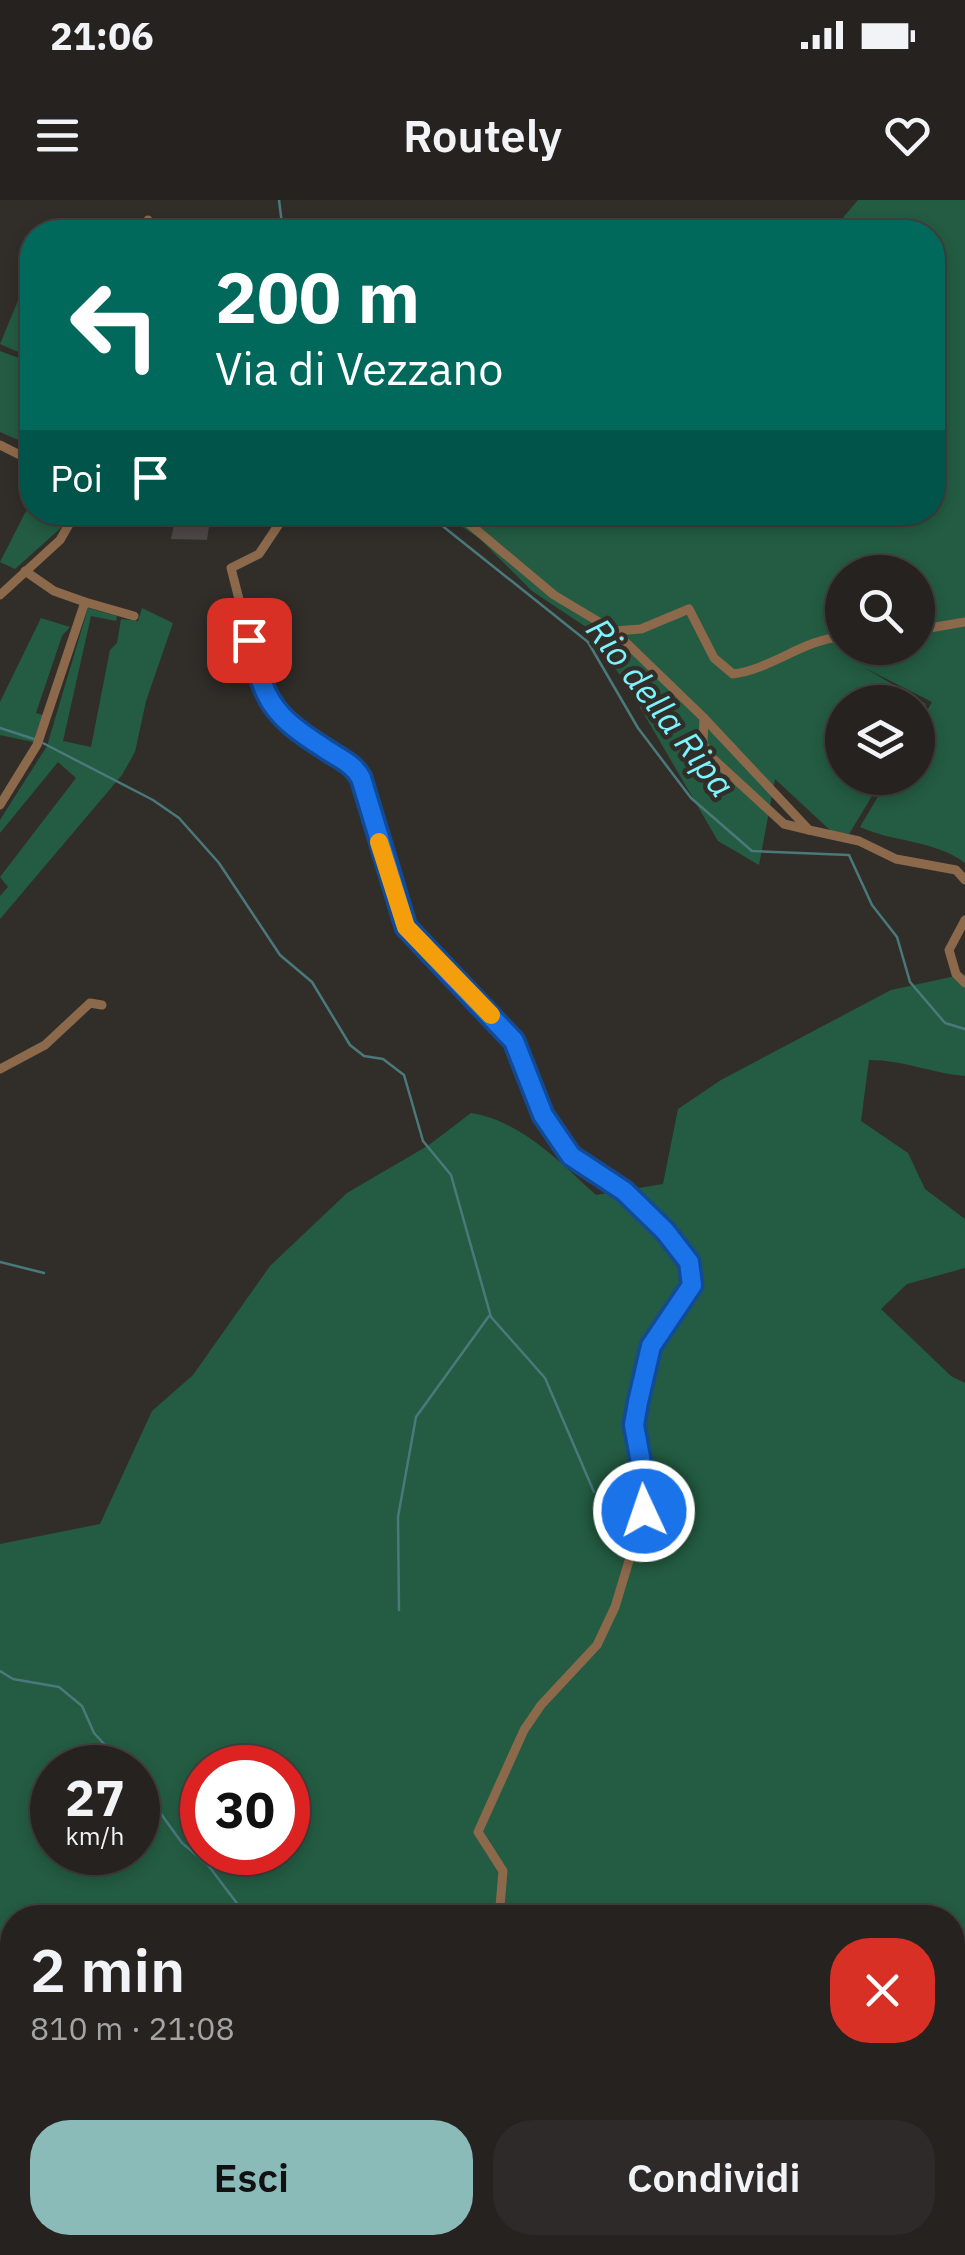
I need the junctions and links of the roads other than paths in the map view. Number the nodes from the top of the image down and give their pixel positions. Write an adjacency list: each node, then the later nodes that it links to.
1 (69, 525): 4 (street)
2 (278, 525): 22 (street)
3 (471, 525): 10 (street)
4 (25, 572): 5 (street); 6 (street)
5 (0, 595)
6 (85, 602): 7 (street); 15 (street)
7 (134, 616)
8 (965, 622): 9 (street)
9 (935, 627)
10 (614, 632): 11 (street); 12 (street)
11 (825, 639)
12 (704, 718): 13 (street); 14 (street)
13 (750, 766): 14 (street); 16 (street)
14 (736, 780): 16 (street)
15 (0, 806)
16 (808, 830): 17 (street)
17 (965, 880)
18 (965, 920): 19 (street)
19 (965, 983)
20 (102, 1005): 21 (street)
21 (0, 1069)
22 (500, 1905)

